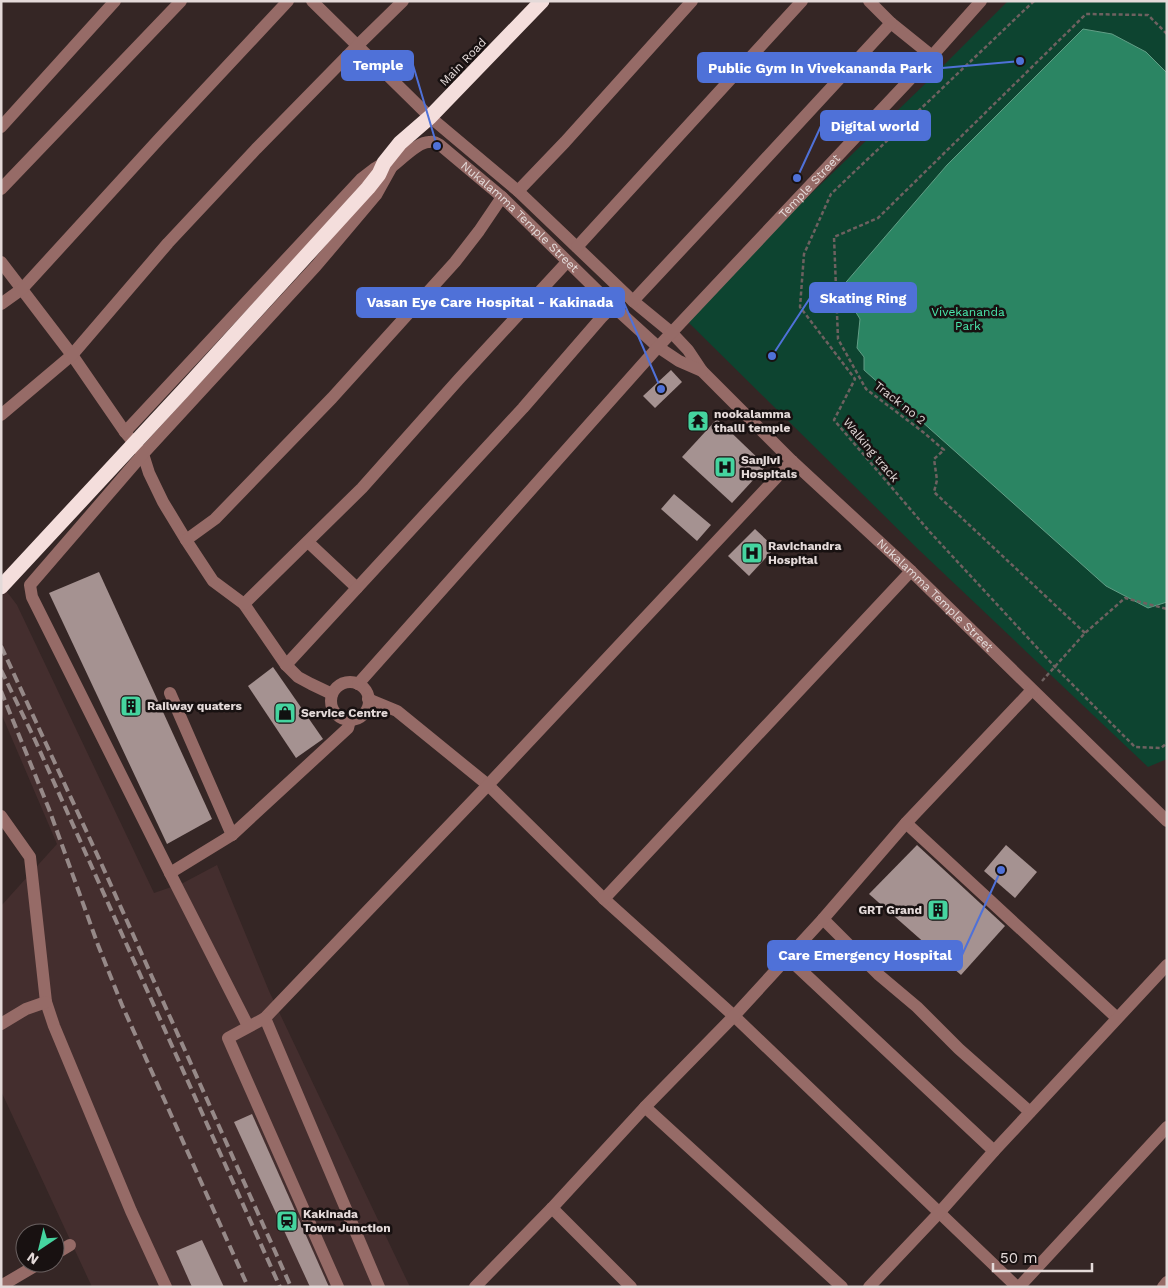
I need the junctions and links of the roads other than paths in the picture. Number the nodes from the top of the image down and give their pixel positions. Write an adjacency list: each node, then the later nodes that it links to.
1 (115, 1): 15 (street)
2 (181, 1): 17 (street)
3 (288, 1): 23 (street)
4 (312, 1): 12 (street, Nukalamma Temple Street)
5 (403, 1): 12 (street)
6 (542, 1): 14 (highway, Main Road)
7 (692, 1): 18 (street)
8 (802, 1): 20 (street)
9 (869, 1): 11 (street)
10 (981, 1): 13 (street, Temple Street)
11 (891, 23): 13 (street); 24 (street)
12 (357, 46): 14 (street, Nukalamma Temple Street); 29 (street)
13 (932, 56): 27 (street, Temple Street)
14 (430, 118): 16 (highway, Main Road); 18 (street, Nukalamma Temple Street)
15 (1, 127)
16 (385, 168): 19 (street, Nukalamma Temple Street); 32 (street); 33 (street); 38 (highway, Main Road)
17 (1, 189)
18 (518, 191): 20 (street, Nukalamma Temple Street)
19 (502, 198): 22 (street, Nukalamma Temple Street); 35 (street)
20 (577, 247): 24 (street, Nukalamma Temple Street)
21 (1, 262): 23 (street)
22 (567, 262): 26 (street, Nukalamma Temple Street); 36 (street)
23 (22, 289): 25 (street); 29 (street)
24 (633, 301): 27 (street, Nukalamma Temple Street)
25 (1, 304)
26 (613, 306): 28 (street, Nukalamma Temple Street); 39 (street)
27 (672, 333): 28 (street, Temple Street); 30 (street, Nukalamma Temple Street)
28 (658, 347): 30 (street, Nukalamma Temple Street); 42 (street, Temple Street)
29 (72, 355): 31 (street); 32 (street)
30 (702, 371): 34 (street, Nukalamma Temple Street)
31 (1, 415)
32 (125, 432): 33 (street)
33 (143, 454): 35 (street); 53 (street)
34 (792, 461): 37 (street, Nukalamma Temple Street); 48 (street)
35 (186, 540): 40 (street)
36 (308, 542): 39 (street); 40 (street)
37 (911, 571): 43 (street, Nukalamma Temple Street); 54 (street)
38 (1, 587)
39 (357, 588): 41 (street)
40 (244, 604): 41 (street)
41 (286, 665): 45 (street)
42 (358, 684): 45 (street); 46 (street)
43 (1032, 690): 50 (street, Nukalamma Temple Street); 51 (street)
44 (170, 693): 52 (street)
45 (332, 694): 47 (street)
46 (368, 699): 47 (street); 48 (street)
47 (350, 720): 52 (street)
48 (488, 785): 54 (street); 60 (street)
49 (1, 816): 58 (street)
50 (1167, 820)
51 (906, 823): 55 (street); 61 (street)
52 (232, 835): 53 (street)
53 (170, 873): 63 (street)
54 (604, 899): 59 (street)
55 (823, 919): 56 (street); 65 (street)
56 (788, 958): 59 (street); 67 (street)
57 (1167, 965): 61 (street)
58 (46, 1002): 62 (street); 75 (street)
59 (734, 1016): 64 (street); 69 (street)
60 (265, 1018): 63 (street); 77 (street)
61 (1116, 1018): 65 (street)
62 (1, 1024)
63 (248, 1026): 76 (street)
64 (645, 1107): 68 (street); 80 (street)
65 (1030, 1112): 67 (street)
66 (1167, 1127): 82 (street)
67 (994, 1151): 69 (street)
68 (552, 1208): 78 (street); 79 (street)
69 (939, 1213): 81 (street); 82 (street)
70 (70, 1245): 71 (street)
71 (65, 1248)
72 (23, 1273): 74 (street)
73 (1167, 1282): 83 (street)
74 (1, 1286)
75 (166, 1287)
76 (338, 1287)
77 (379, 1287)
78 (475, 1287)
79 (631, 1287)
80 (842, 1287)
81 (869, 1287)
82 (1018, 1287)
83 (1163, 1287)

